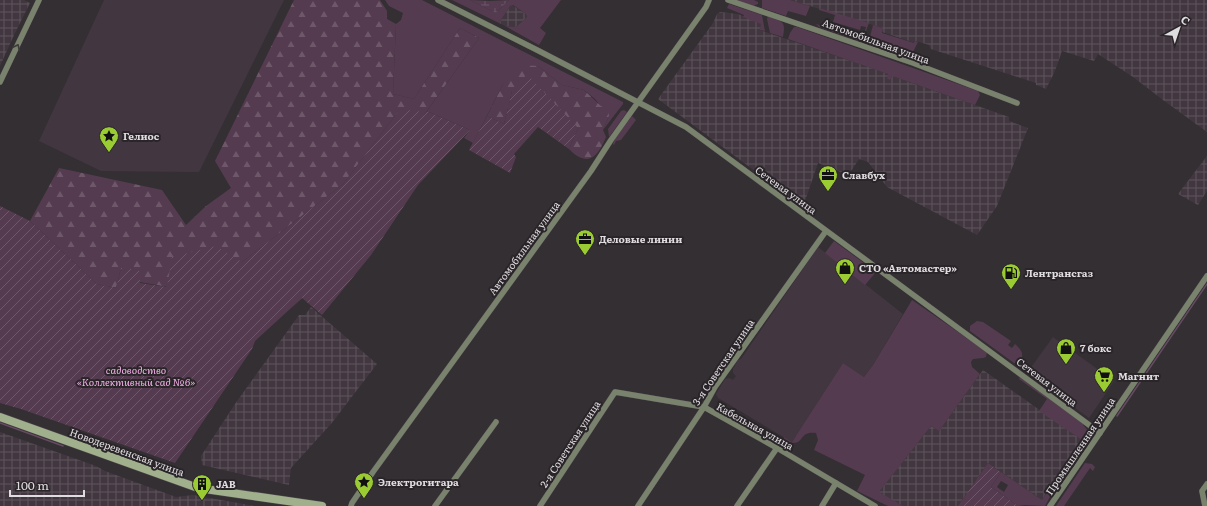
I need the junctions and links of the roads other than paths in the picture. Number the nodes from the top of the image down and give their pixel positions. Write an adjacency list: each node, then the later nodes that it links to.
1 (39, 0): 5 (street, one-way to 1)
2 (438, 0): 6 (street, Сетевая улица)
3 (709, 0): 6 (street, Автомобильная улица)
4 (728, 0): 7 (street, Автомобильная улица)
5 (0, 82)
6 (638, 102): 8 (street, Сетевая улица); 19 (street, Автомобильная улица)
7 (1017, 103)
8 (826, 231): 11 (street, 3-я Советская улица); 14 (street, Сетевая улица)
9 (1207, 276): 14 (street, Промышленная улица)
10 (615, 392): 11 (street, Кабельная улица); 21 (street, 2-я Советская улица)
11 (704, 407): 15 (street, Кабельная улица); 22 (street, 3-я Советская улица)
12 (0, 417): 18 (main road, Новодеревенская улица)
13 (496, 422): 20 (street)
14 (1100, 433): 26 (street, Промышленная улица)
15 (777, 448): 16 (street, Кабельная улица); 23 (street)
16 (836, 483): 24 (street); 25 (street, Кабельная улица)
17 (1207, 484): 27 (street)
18 (322, 506)
19 (351, 506)
20 (435, 506)
21 (540, 506)
22 (638, 506)
23 (737, 506)
24 (822, 506)
25 (874, 506)
26 (1050, 506)
27 (1204, 506)

